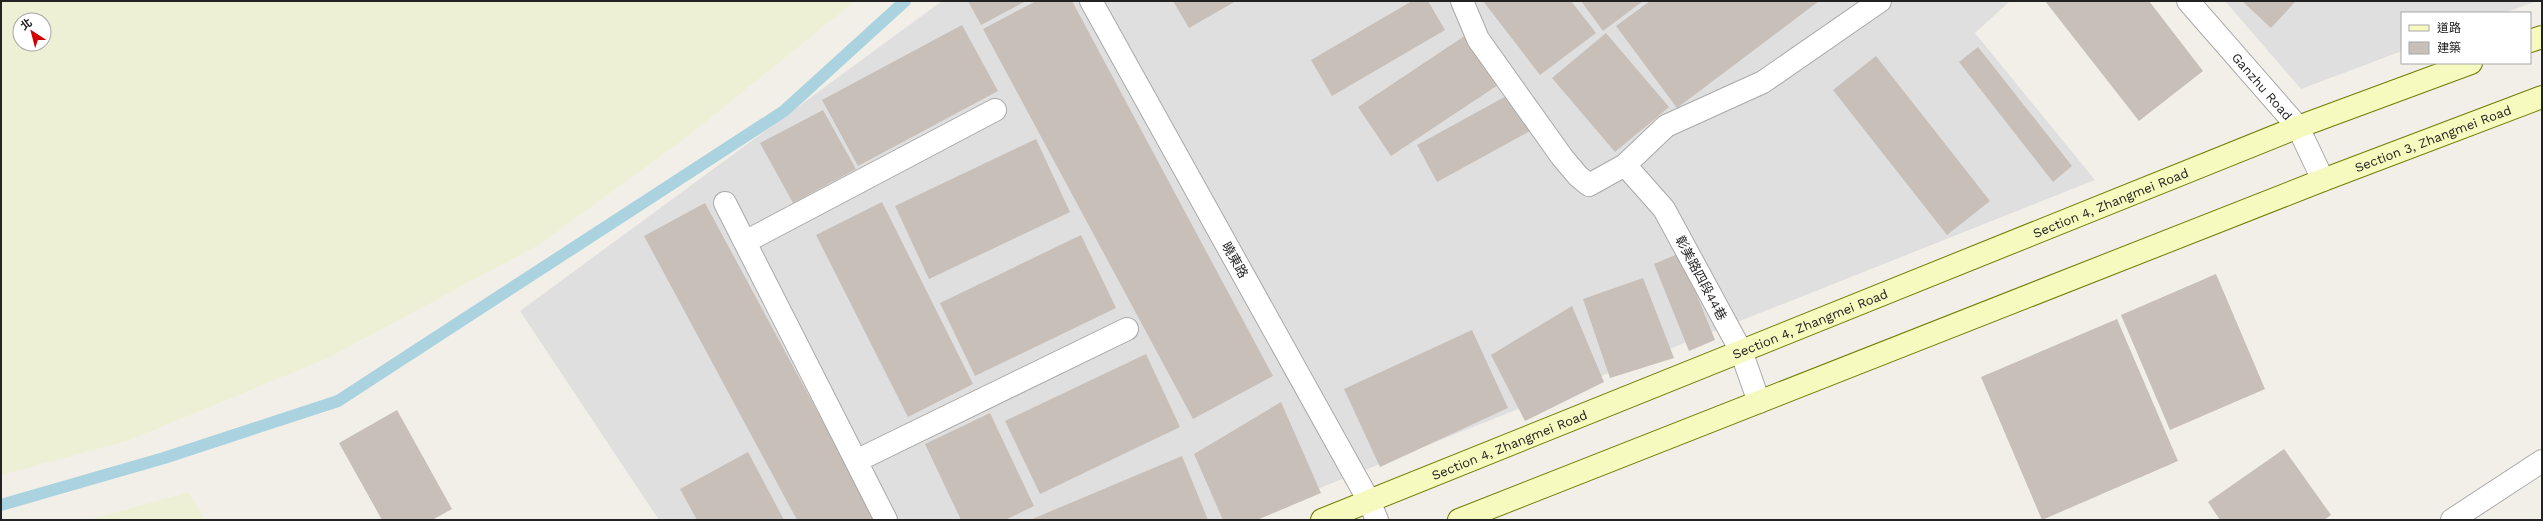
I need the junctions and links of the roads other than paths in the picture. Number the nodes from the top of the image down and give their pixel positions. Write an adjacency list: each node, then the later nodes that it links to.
1 (1091, 1): 20 (street, 曉東路)
2 (1462, 1): 11 (street)
3 (1880, 1): 11 (street)
4 (2188, 1): 10 (street, Ganzhu Road)
5 (2542, 37): 6 (main road)
6 (2531, 41)
7 (2468, 64): 10 (main road)
8 (2542, 97): 12 (main road, Section 3, Zhangmei Road)
9 (995, 110): 14 (street)
10 (2298, 127): 12 (street, Ganzhu Road); 16 (main road, Section 4, Zhangmei Road)
11 (1625, 165): 16 (street, 彰美路四段44巷)
12 (2323, 180): 17 (main road)
13 (725, 203): 14 (street)
14 (744, 242): 18 (street)
15 (1127, 329): 18 (street)
16 (1741, 351): 17 (street, 彰美路四段44巷); 20 (main road, Section 4, Zhangmei Road)
17 (1759, 402): 23 (main road)
18 (856, 461): 21 (street)
19 (2542, 461): 24 (street)
20 (1373, 510): 22 (main road, Section 4, Zhangmei Road)
21 (886, 520)
22 (1322, 520)
23 (1459, 520)
24 (2452, 520)

